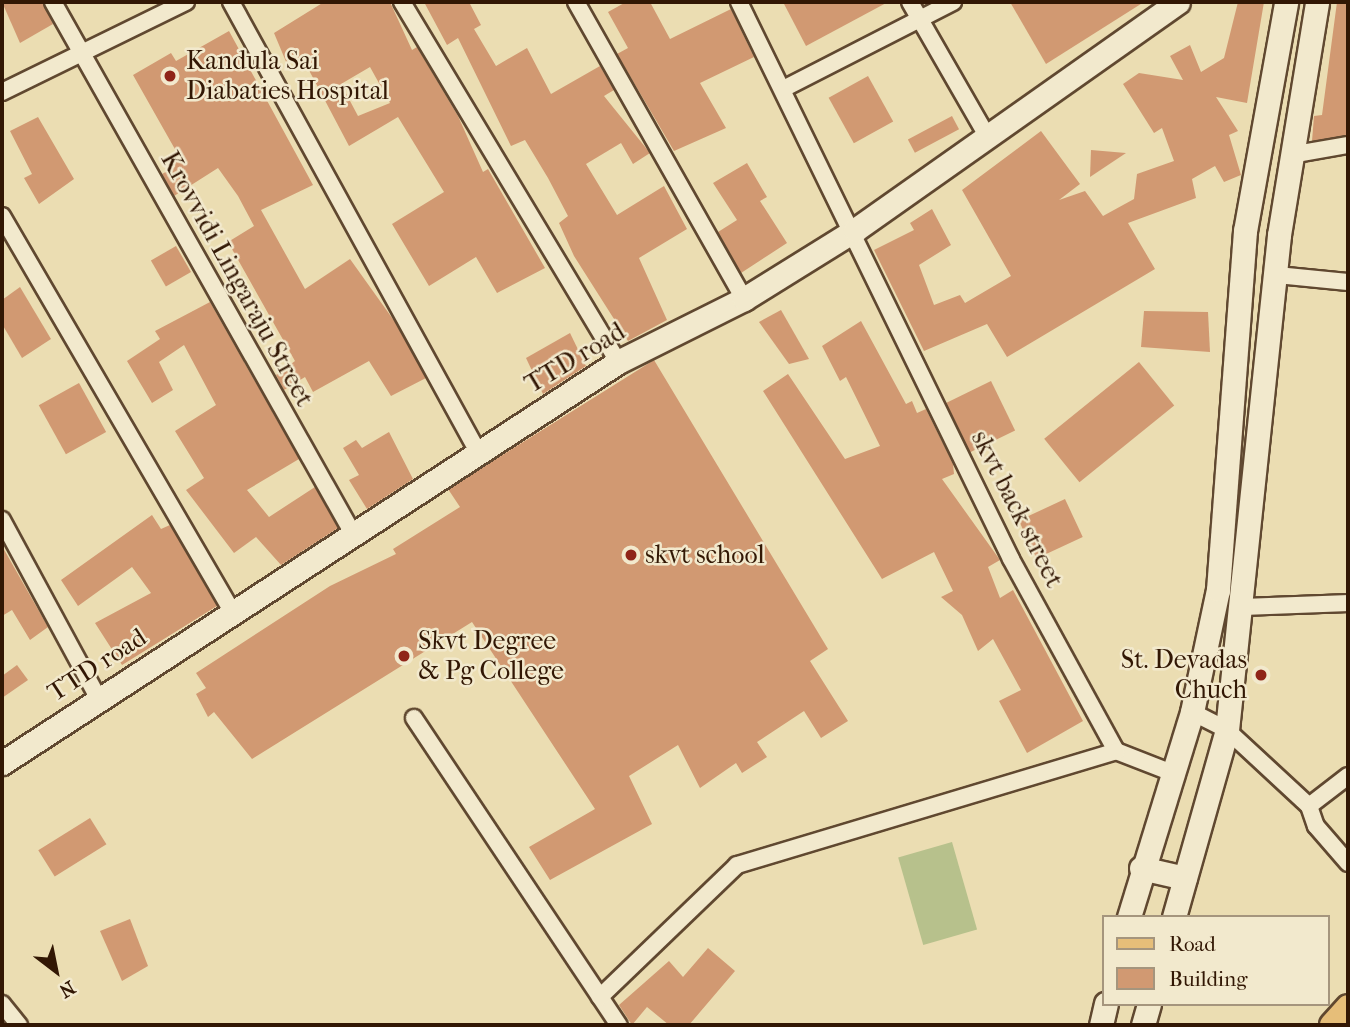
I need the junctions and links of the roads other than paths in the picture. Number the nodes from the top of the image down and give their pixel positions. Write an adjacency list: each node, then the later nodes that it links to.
1 (53, 2): 13 (street, Krovvidi Lingaraju Street)
2 (186, 2): 13 (street)
3 (231, 2): 27 (street)
4 (402, 2): 26 (street)
5 (576, 2): 25 (street)
6 (739, 2): 14 (street, skvt back street)
7 (910, 2): 12 (street)
8 (953, 2): 12 (street)
9 (1178, 2): 16 (street, TTD road)
10 (1286, 2): 21 (street)
11 (1317, 2): 18 (street)
12 (920, 20): 14 (street); 16 (street)
13 (80, 51): 15 (street); 29 (street, Krovvidi Lingaraju Street)
14 (785, 88): 20 (street, skvt back street)
15 (2, 92)
16 (987, 136): 20 (street, TTD road)
17 (1348, 145): 18 (street)
18 (1296, 154): 22 (street)
19 (2, 216): 32 (street)
20 (855, 230): 25 (street, TTD road); 37 (street, skvt back street)
21 (1245, 232): 22 (street); 34 (street)
22 (1279, 236): 23 (street)
23 (1277, 275): 24 (street); 31 (street)
24 (1348, 282)
25 (744, 299): 26 (street, TTD road)
26 (618, 362): 27 (street, TTD road)
27 (478, 452): 29 (street, TTD road)
28 (2, 520): 33 (street)
29 (352, 531): 32 (street, TTD road)
30 (1348, 603): 31 (street)
31 (1244, 607): 36 (street)
32 (232, 611): 33 (street, TTD road)
33 (97, 696): 38 (street, TTD road)
34 (1192, 712): 36 (street); 39 (street)
35 (414, 718): 47 (street)
36 (1227, 730): 41 (street); 44 (street)
37 (1116, 751): 39 (street); 47 (street)
38 (2, 763)
39 (1175, 774): 43 (street)
40 (1348, 776): 41 (street)
41 (1309, 806): 42 (street)
42 (1348, 863)
43 (1141, 868): 44 (street); 45 (street)
44 (1185, 878): 46 (street)
45 (1129, 915)
46 (1175, 915)
47 (600, 997): 53 (street)
48 (2, 1004): 52 (street)
49 (1106, 1006): 54 (street)
50 (1148, 1006): 55 (street)
51 (1348, 1007): 56 (main road)
52 (19, 1025)
53 (619, 1025)
54 (1101, 1025)
55 (1143, 1025)
56 (1332, 1025)

